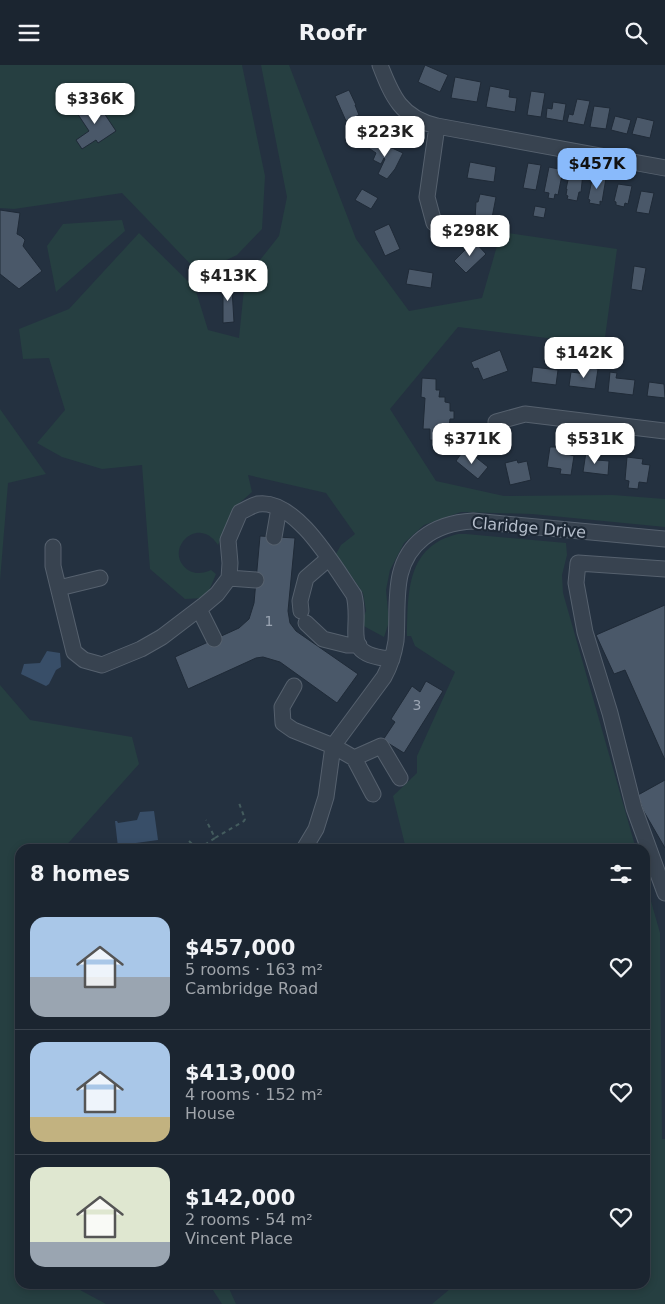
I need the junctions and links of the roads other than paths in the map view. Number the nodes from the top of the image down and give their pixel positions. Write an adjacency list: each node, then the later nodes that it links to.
1 (380, 65): 2 (street)
2 (437, 125): 3 (street); 4 (street)
3 (665, 168)
4 (434, 223)
5 (496, 422): 6 (street)
6 (665, 431)
7 (279, 508): 8 (street); 11 (street); 14 (street)
8 (274, 537)
9 (665, 539): 20 (street, Claridge Drive)
10 (53, 547): 16 (street)
11 (328, 559): 19 (street); 19 (street)
12 (665, 569): 27 (street)
13 (100, 578): 16 (street)
14 (229, 578): 15 (street); 17 (street)
15 (256, 580)
16 (58, 588): 17 (street)
17 (199, 609): 18 (street)
18 (214, 639)
19 (359, 645): 20 (street)
20 (392, 659): 22 (street, Claridge Drive)
21 (294, 686): 22 (street)
22 (332, 747): 23 (street); 26 (street)
23 (354, 758): 24 (street); 25 (street)
24 (400, 778)
25 (373, 794)
26 (307, 844)
27 (647, 844)
28 (650, 852): 29 (street)
29 (665, 893)

